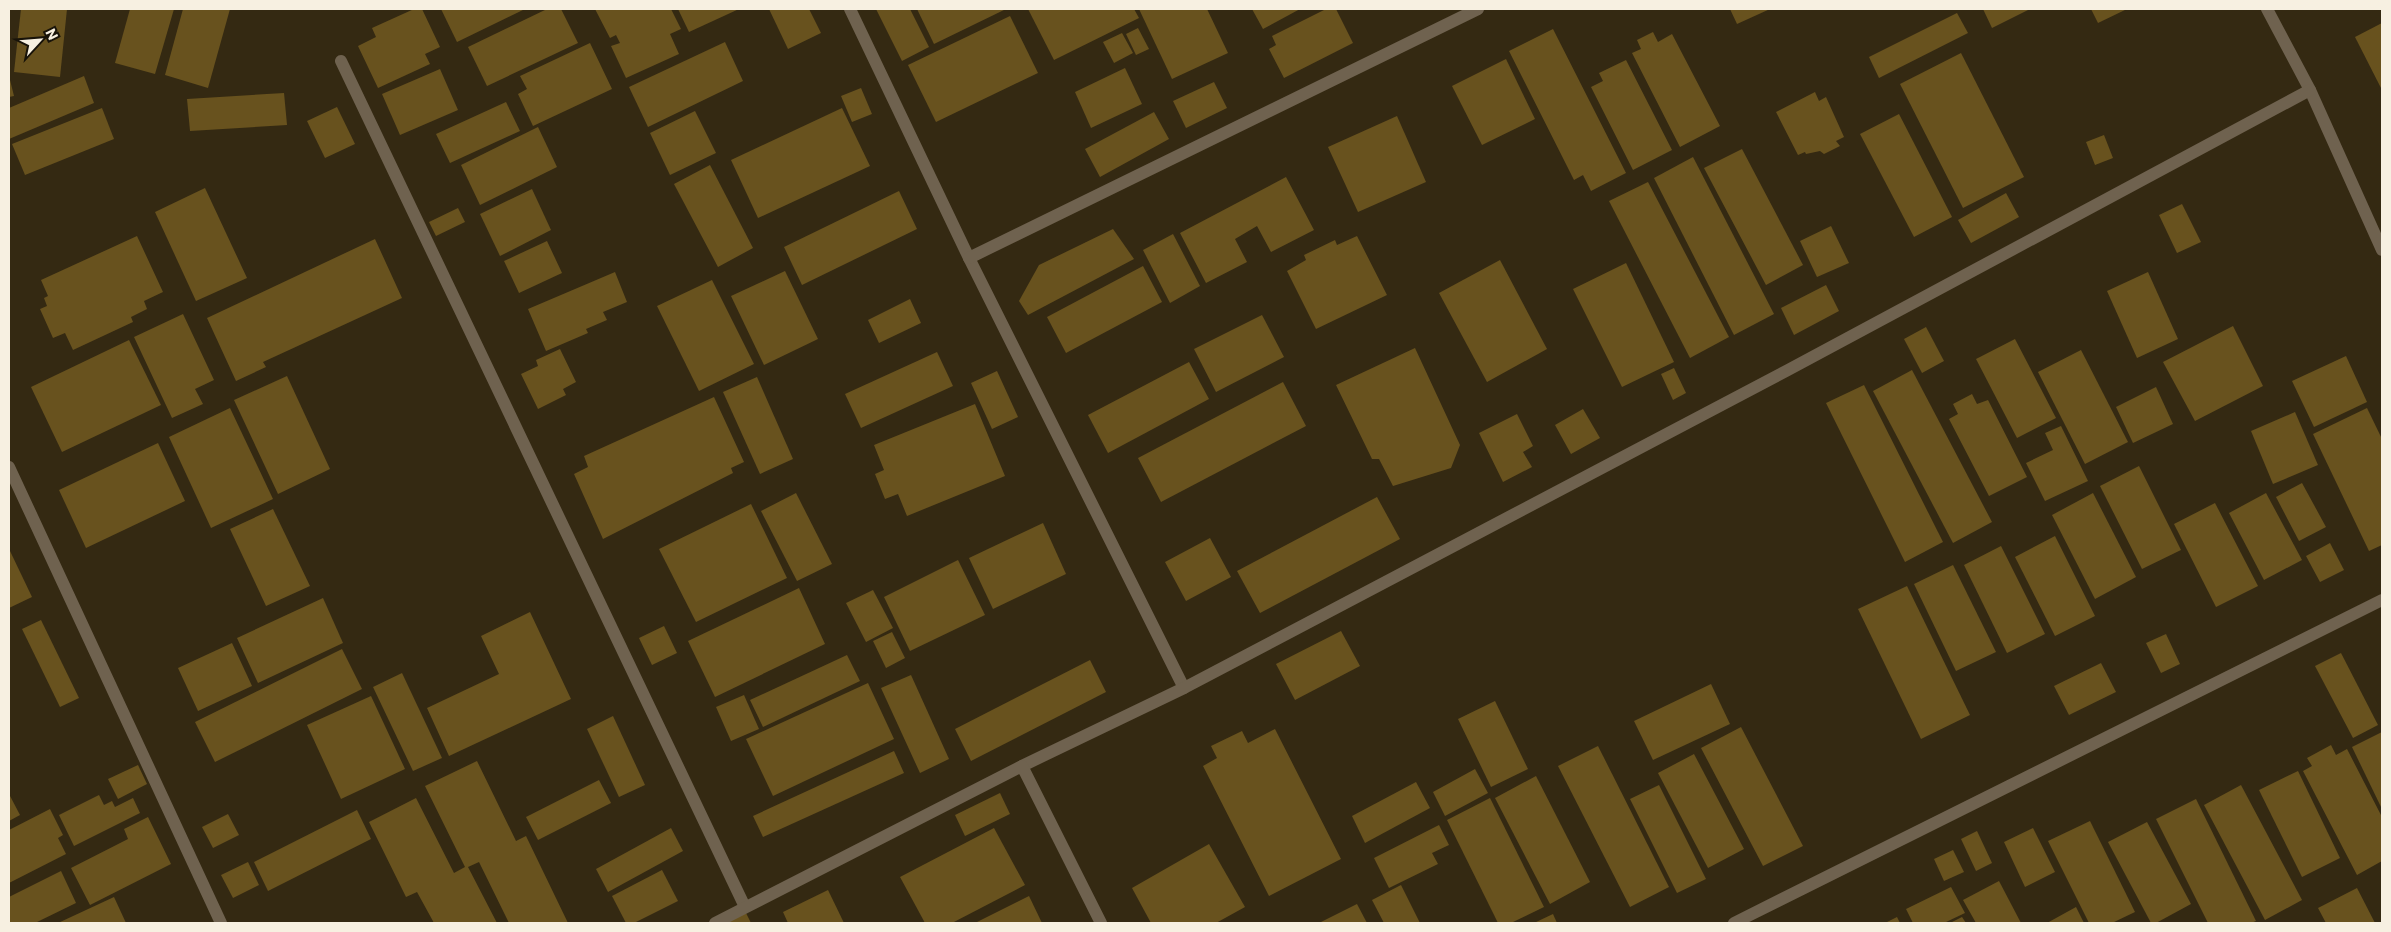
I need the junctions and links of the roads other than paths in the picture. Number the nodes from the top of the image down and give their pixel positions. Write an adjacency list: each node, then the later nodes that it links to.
1 (850, 9): 7 (street)
2 (1478, 9): 7 (street)
3 (2267, 9): 5 (street)
4 (341, 61): 12 (street)
5 (2310, 90): 6 (street); 10 (street)
6 (2382, 250)
7 (969, 258): 10 (street)
8 (9, 467): 13 (street)
9 (2382, 600): 16 (street)
10 (1184, 688): 11 (street)
11 (1022, 766): 12 (street); 15 (street)
12 (745, 907): 14 (street)
13 (221, 923)
14 (715, 923)
15 (1101, 923)
16 (1734, 923)

